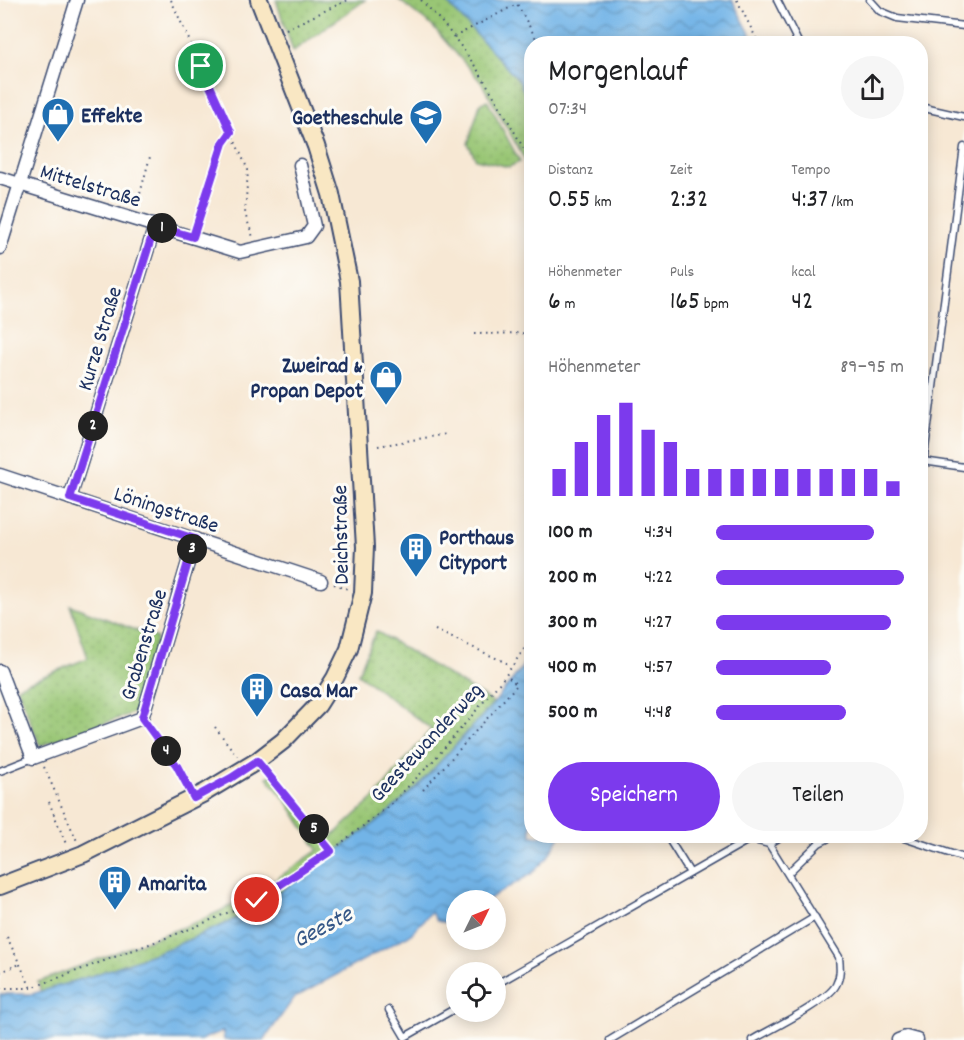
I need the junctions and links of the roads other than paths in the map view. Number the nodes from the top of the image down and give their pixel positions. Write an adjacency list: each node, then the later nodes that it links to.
1 (77, 0): 12 (street)
2 (259, 0): 34 (main road, Deichstraße)
3 (777, 0): 6 (lane)
4 (870, 0): 5 (lane)
5 (964, 26)
6 (795, 36)
7 (928, 109): 8 (lane)
8 (964, 117)
9 (964, 147): 15 (lane)
10 (300, 165): 13 (street, Mittelstraße)
11 (0, 178): 12 (street, Mittelstraße)
12 (20, 185): 13 (street, Mittelstraße); 14 (street)
13 (155, 226): 19 (street, Kurze Straße)
14 (0, 248)
15 (928, 423)
16 (928, 462): 17 (lane)
17 (964, 467)
18 (0, 475): 19 (street, Löningstraße)
19 (70, 498): 20 (street, Löningstraße)
20 (195, 539): 21 (street, Löningstraße); 23 (street, Grabenstraße)
21 (321, 581)
22 (0, 671): 23 (street)
23 (36, 757): 24 (lane)
24 (0, 771)
25 (671, 843): 32 (lane)
26 (743, 843): 32 (lane)
27 (766, 843): 30 (lane)
28 (819, 843): 33 (lane)
29 (919, 843): 31 (lane)
30 (770, 844): 33 (lane)
31 (964, 858)
32 (690, 873): 36 (lane)
33 (788, 873): 35 (lane)
34 (0, 886)
35 (815, 917): 39 (lane); 40 (lane)
36 (506, 979)
37 (389, 1010): 38 (lane)
38 (446, 1014)
39 (610, 1040)
40 (752, 1040)
41 (898, 1040): 42 (street)
42 (917, 1040)

